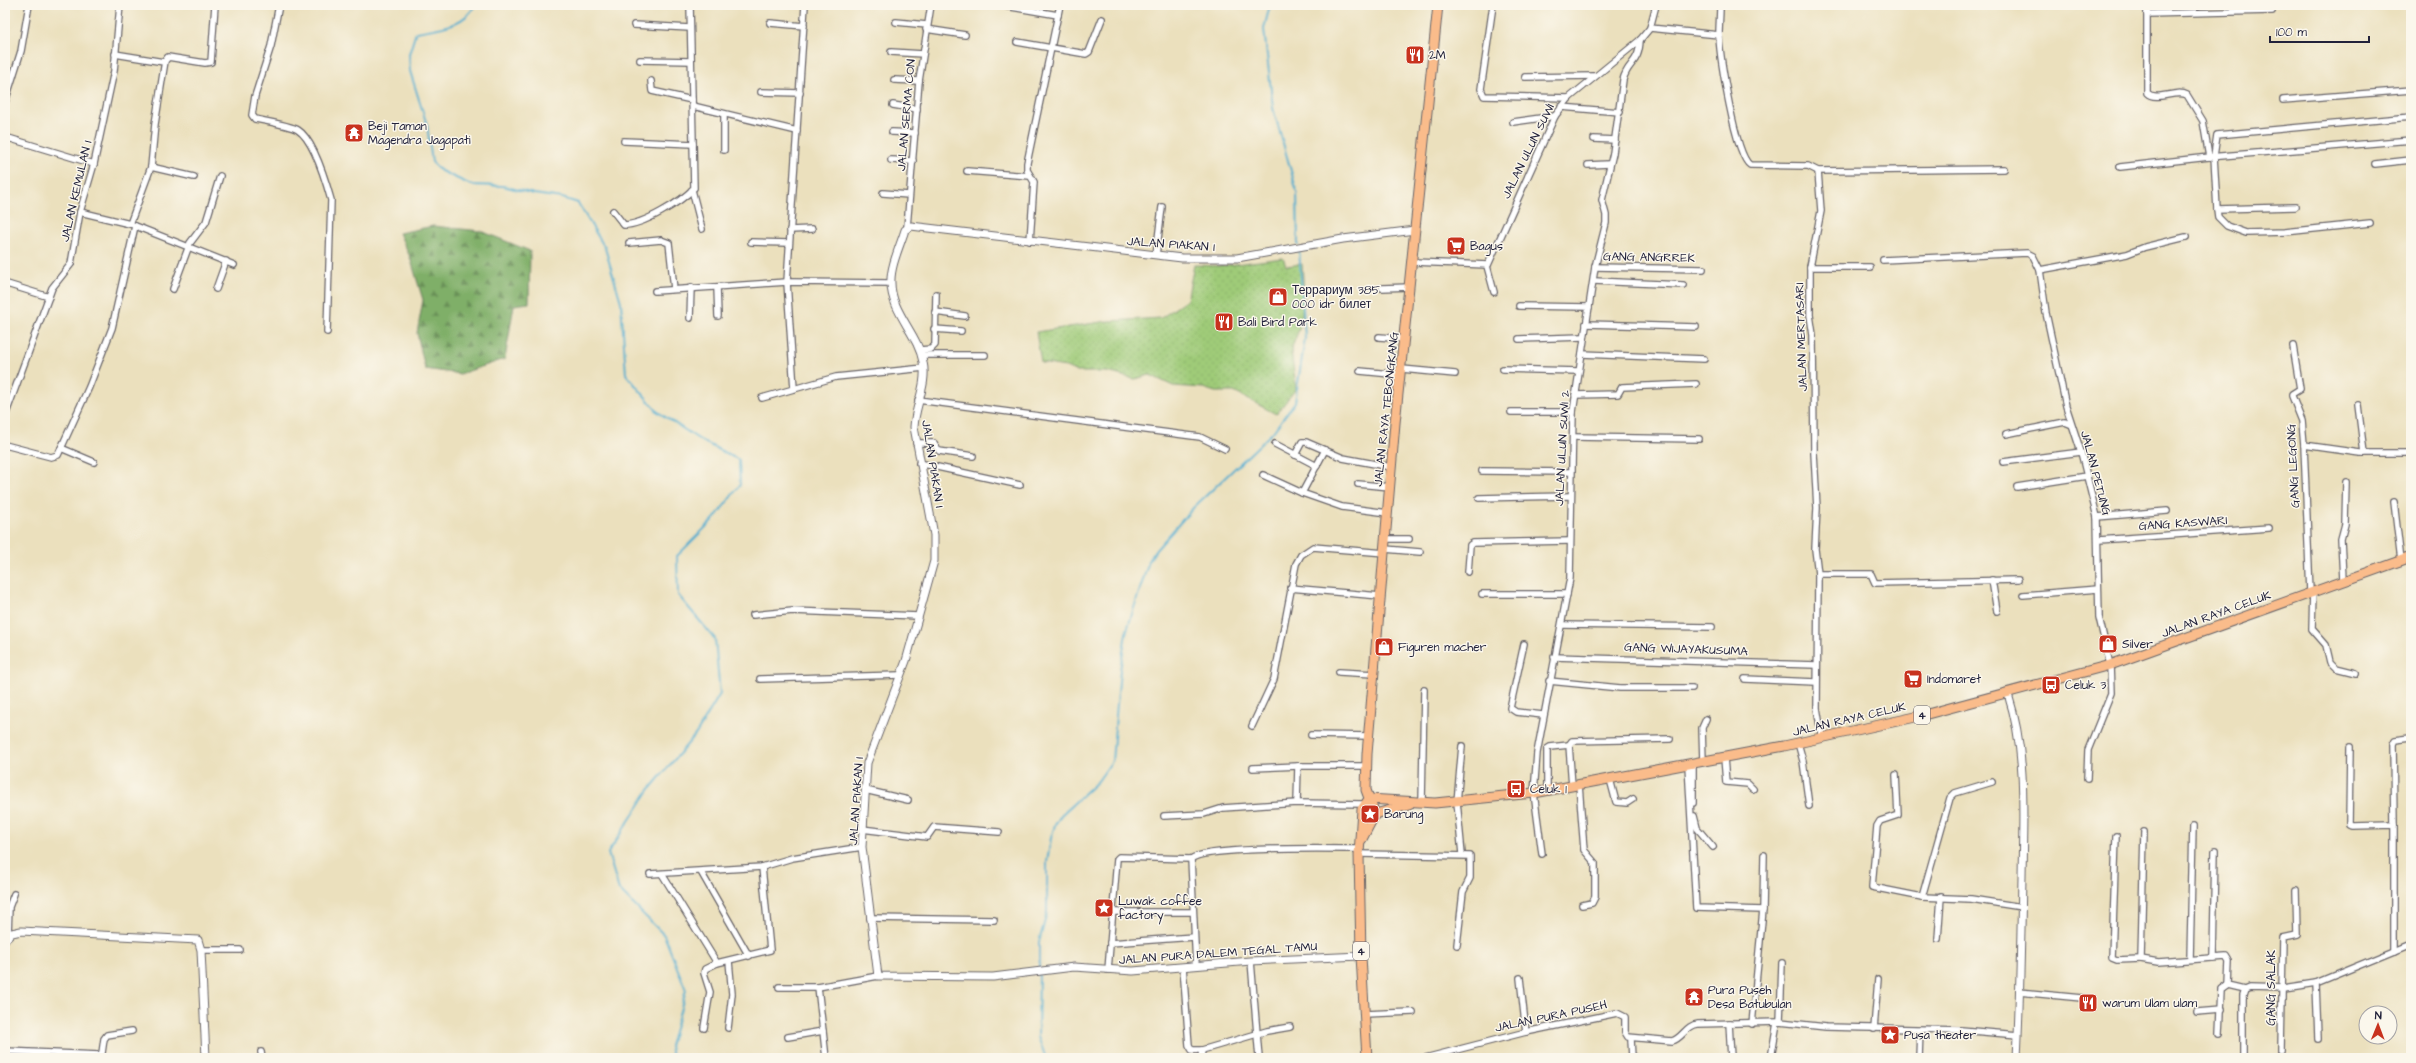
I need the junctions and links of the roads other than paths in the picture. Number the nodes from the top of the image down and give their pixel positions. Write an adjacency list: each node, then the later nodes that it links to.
1 (30, 5): 47 (street)
2 (120, 5): 32 (street, JALAN KEMULAN I)
3 (215, 5): 36 (street)
4 (279, 5): 141 (street)
5 (690, 5): 24 (street)
6 (805, 5): 22 (street)
7 (931, 5): 23 (street, JALAN SERMA CON)
8 (999, 5): 17 (street)
9 (1060, 5): 17 (street)
10 (1438, 5): 97 (main road, JALAN RAYA TEBONGKANG)
11 (1493, 5): 45 (street)
12 (1656, 5): 25 (street, JALAN ULUN SUWI)
13 (1720, 5): 27 (street)
14 (2147, 5): 16 (street)
15 (2272, 11): 16 (street)
16 (2146, 14): 67 (street)
17 (1058, 15): 30 (street)
18 (1102, 19): 30 (street)
19 (896, 22): 23 (street)
20 (770, 23): 22 (street)
21 (634, 25): 24 (street)
22 (804, 26): 44 (street)
23 (927, 27): 26 (street); 33 (street, JALAN SERMA CON)
24 (690, 28): 35 (street)
25 (1650, 28): 27 (street); 28 (street, JALAN ULUN SUWI)
26 (965, 35)
27 (1719, 35): 79 (street)
28 (1640, 40): 37 (street, JALAN ULUN SUWI); 52 (street, JALAN ULUN SUWI 2)
29 (1017, 42): 30 (street)
30 (1052, 49): 81 (street)
31 (891, 52): 33 (street)
32 (115, 54): 36 (street); 71 (street, JALAN KEMULAN I)
33 (922, 54): 41 (street, JALAN SERMA CON)
34 (640, 60): 35 (street)
35 (691, 61): 48 (street)
36 (164, 62): 75 (street)
37 (1595, 76): 38 (street); 45 (street, JALAN ULUN SUWI)
38 (1526, 77)
39 (894, 80): 41 (street)
40 (651, 81): 48 (street)
41 (919, 81): 51 (street, JALAN SERMA CON)
42 (2411, 90): 46 (street)
43 (761, 92): 44 (street)
44 (800, 93): 57 (street)
45 (1569, 98): 50 (street, JALAN ULUN SUWI)
46 (2283, 100)
47 (5, 102)
48 (693, 103): 53 (street); 65 (street)
49 (893, 105): 51 (street)
50 (1561, 107): 52 (street); 54 (street, JALAN ULUN SUWI)
51 (917, 109): 59 (street, JALAN SERMA CON)
52 (1620, 112): 62 (street, JALAN ULUN SUWI 2)
53 (724, 114): 57 (street); 66 (street)
54 (1555, 116): 56 (street); 109 (street, JALAN ULUN SUWI)
55 (2411, 117): 67 (street)
56 (1513, 122)
57 (796, 131): 96 (street)
58 (892, 132): 59 (street)
59 (915, 133): 70 (street, JALAN SERMA CON)
60 (5, 137): 71 (street)
61 (1594, 139): 62 (street)
62 (1615, 140): 73 (street, JALAN ULUN SUWI 2)
63 (2411, 140): 67 (street)
64 (624, 141): 65 (street)
65 (693, 144): 83 (street)
66 (724, 150)
67 (2211, 157): 76 (street); 88 (street)
68 (891, 160): 70 (street)
69 (2411, 160): 74 (street)
70 (913, 161): 85 (street, JALAN SERMA CON)
71 (94, 164): 90 (street, JALAN KEMULAN I)
72 (1588, 164): 73 (street)
73 (1609, 164): 110 (street, JALAN ULUN SUWI 2)
74 (2375, 164)
75 (151, 167): 82 (street); 92 (street)
76 (2120, 168)
77 (2004, 169): 79 (street)
78 (967, 171): 81 (street)
79 (1818, 171): 111 (street, JALAN MERTASARI)
80 (220, 176): 103 (street)
81 (1030, 176): 99 (street)
82 (194, 177)
83 (692, 190): 89 (street); 94 (street)
84 (883, 193): 85 (street)
85 (909, 195): 93 (street, JALAN SERMA CON)
86 (1162, 207): 104 (street)
87 (2295, 207): 88 (street)
88 (2217, 209): 91 (street)
89 (612, 211)
90 (80, 212): 92 (street); 130 (street, JALAN KEMULAN I)
91 (2370, 223)
92 (133, 225): 103 (street); 174 (street)
93 (907, 227): 99 (street, JALAN PIAKAN I); 117 (street, JALAN PIAKAN I)
94 (702, 229)
95 (812, 229): 96 (street)
96 (790, 230): 102 (street)
97 (1416, 230): 104 (street, JALAN PIAKAN I); 107 (main road, JALAN RAYA TEBONGKANG)
98 (2186, 238): 114 (street)
99 (1030, 241): 104 (street, JALAN PIAKAN I)
100 (751, 242): 102 (street)
101 (629, 243): 126 (street)
102 (789, 244): 116 (street)
103 (188, 248): 106 (street); 123 (street)
104 (1156, 255)
105 (1883, 260): 114 (street)
106 (226, 261): 108 (street); 125 (street)
107 (1412, 262): 109 (street); 122 (main road, JALAN RAYA TEBONGKANG)
108 (234, 265)
109 (1487, 266): 128 (street)
110 (1595, 267): 113 (street, GANG ANGRREK); 115 (street, JALAN ULUN SUWI 2)
111 (1810, 267): 112 (street); 212 (street, JALAN MERTASARI)
112 (1870, 267)
113 (1702, 269)
114 (2040, 270): 166 (street)
115 (1594, 281): 119 (street); 132 (street, JALAN ULUN SUWI 2)
116 (787, 282): 117 (street); 121 (street); 158 (street)
117 (891, 283): 147 (street, JALAN PIAKAN I)
118 (7, 284): 130 (street)
119 (1683, 285)
120 (691, 287): 121 (street); 126 (street); 136 (street)
121 (717, 287): 134 (street)
122 (1410, 287): 124 (street); 144 (main road, JALAN RAYA TEBONGKANG)
123 (173, 288)
124 (1382, 288)
125 (216, 289)
126 (674, 289): 127 (street)
127 (655, 291)
128 (1494, 292)
129 (936, 294): 133 (street)
130 (49, 297): 165 (street, JALAN KEMULAN I)
131 (1519, 306): 132 (street)
132 (1589, 307): 137 (street, JALAN ULUN SUWI 2)
133 (935, 312): 135 (street); 139 (street)
134 (718, 316)
135 (964, 316)
136 (690, 318)
137 (1586, 324): 138 (street); 143 (street, JALAN ULUN SUWI 2)
138 (1696, 327)
139 (934, 329): 140 (street); 147 (street)
140 (961, 331)
141 (327, 332)
142 (1379, 337): 144 (street)
143 (1583, 337): 145 (street); 149 (street, JALAN ULUN SUWI 2)
144 (1405, 339): 155 (main road, JALAN RAYA TEBONGKANG)
145 (1519, 339)
146 (2293, 346): 173 (street, GANG LEGONG)
147 (920, 353): 148 (street); 151 (street, JALAN PIAKAN I)
148 (985, 354)
149 (1582, 354): 150 (street); 154 (street, JALAN ULUN SUWI 2)
150 (1704, 359)
151 (924, 368): 158 (street); 161 (street, JALAN PIAKAN I)
152 (1503, 369): 154 (street)
153 (1360, 371): 155 (street)
154 (1578, 371): 159 (street, JALAN ULUN SUWI 2)
155 (1401, 372): 156 (street); 186 (main road, JALAN RAYA TEBONGKANG)
156 (1455, 374)
157 (1696, 384): 159 (street)
158 (794, 389): 160 (street)
159 (1575, 395): 164 (street, JALAN ULUN SUWI 2)
160 (762, 398)
161 (918, 400): 170 (street, JALAN PIAKAN I); 175 (street)
162 (2358, 405): 178 (street)
163 (1511, 412): 164 (street)
164 (1573, 412): 168 (street, JALAN ULUN SUWI 2)
165 (5, 416)
166 (2070, 424): 167 (street, JALAN PETUNG); 177 (street, JALAN PETUNG)
167 (2006, 434)
168 (1573, 437): 169 (street); 188 (street, JALAN ULUN SUWI 2)
169 (1699, 439)
170 (916, 443): 181 (street); 184 (street, JALAN PIAKAN I)
171 (1275, 444): 180 (street)
172 (5, 445): 174 (street)
173 (2304, 445): 178 (street); 218 (street, GANG LEGONG)
174 (61, 448): 182 (street)
175 (1225, 449)
176 (1325, 450): 180 (street); 185 (street); 186 (street)
177 (2081, 452): 183 (street); 190 (street, JALAN PETUNG)
178 (2364, 453): 179 (street)
179 (2411, 453)
180 (1295, 455): 185 (street)
181 (973, 456)
182 (94, 462)
183 (2003, 462)
184 (919, 463): 193 (street); 225 (street, JALAN PIAKAN I)
185 (1317, 466): 196 (street)
186 (1391, 467): 194 (main road, JALAN RAYA TEBONGKANG)
187 (1482, 471): 188 (street)
188 (1571, 472): 197 (street, JALAN ULUN SUWI 2)
189 (1263, 475): 196 (street)
190 (2087, 476): 195 (street); 202 (street, JALAN PETUNG)
191 (2346, 482): 215 (street)
192 (1358, 484): 194 (street)
193 (1020, 485)
194 (1390, 487): 201 (main road, JALAN RAYA TEBONGKANG)
195 (2017, 487)
196 (1302, 493): 201 (street)
197 (1570, 496): 198 (street); 206 (street, JALAN ULUN SUWI 2)
198 (1479, 498)
199 (2394, 502): 210 (street)
200 (2167, 510): 202 (street)
201 (1388, 513): 207 (main road, JALAN RAYA TEBONGKANG)
202 (2097, 517): 205 (street, JALAN PETUNG)
203 (2269, 528): 205 (street, GANG KASWARI)
204 (1409, 539): 207 (street)
205 (2099, 540): 217 (street, JALAN PETUNG)
206 (1570, 541): 211 (street); 220 (street, JALAN ULUN SUWI 2)
207 (1385, 547): 208 (street); 216 (street); 222 (main road, JALAN RAYA TEBONGKANG)
208 (1420, 552)
209 (2411, 557): 210 (main road, JALAN RAYA CELUK / 4)
210 (2401, 561): 215 (main road, JALAN RAYA CELUK / 4)
211 (1468, 572)
212 (1818, 574): 213 (street); 230 (street, JALAN MERTASARI)
213 (1992, 580): 214 (street); 223 (street)
214 (2018, 580)
215 (2343, 580): 218 (main road, JALAN RAYA CELUK / 4)
216 (1290, 588): 222 (street); 245 (street)
217 (2098, 589): 221 (street); 231 (street, JALAN PETUNG)
218 (2312, 592): 231 (main road, JALAN RAYA CELUK / 4); 233 (street, GANG LEGONG)
219 (1482, 594): 220 (street)
220 (1566, 594): 226 (street, JALAN ULUN SUWI 2)
221 (2023, 594)
222 (1380, 596): 234 (main road, JALAN RAYA TEBONGKANG)
223 (1997, 611)
224 (753, 615): 225 (street)
225 (918, 616): 235 (street, JALAN PIAKAN I)
226 (1562, 625): 227 (street); 229 (street, JALAN ULUN SUWI 2)
227 (1712, 627)
228 (1524, 644): 243 (street)
229 (1554, 657): 230 (street, GANG WIJAYAKUSUMA); 238 (street, JALAN ULUN SUWI 2)
230 (1817, 665): 239 (street, JALAN MERTASARI)
231 (2110, 665): 242 (main road, JALAN RAYA CELUK / 4); 262 (street, JALAN PETUNG)
232 (1339, 672): 234 (street)
233 (2356, 673)
234 (1374, 674): 247 (main road, JALAN RAYA TEBONGKANG)
235 (900, 675): 236 (street); 267 (street, JALAN PIAKAN I)
236 (760, 679)
237 (1745, 679): 239 (street)
238 (1549, 681): 240 (street); 243 (street, JALAN ULUN SUWI 2)
239 (1816, 682): 248 (street, JALAN MERTASARI)
240 (1692, 688)
241 (1424, 690): 275 (street)
242 (2008, 694): 248 (main road, JALAN RAYA CELUK / 4); 302 (street)
243 (1543, 715): 269 (street, JALAN ULUN SUWI 2)
244 (1706, 719): 256 (street)
245 (1252, 726)
246 (1311, 735): 247 (street)
247 (1368, 736): 259 (main road, JALAN RAYA TEBONGKANG)
248 (1822, 738): 251 (main road, JALAN RAYA CELUK / 4)
249 (2411, 738): 279 (street)
250 (1670, 739): 252 (street)
251 (1798, 743): 255 (main road, JALAN RAYA CELUK / 4); 276 (street)
252 (1569, 744): 265 (street); 268 (street)
253 (1462, 746): 273 (street)
254 (2350, 747): 279 (street)
255 (1724, 758): 256 (main road, JALAN RAYA CELUK / 4); 266 (street)
256 (1703, 762): 257 (main road, JALAN RAYA CELUK / 4)
257 (1690, 764): 265 (main road, JALAN RAYA CELUK / 4); 286 (street); 303 (street)
258 (1298, 766): 259 (street); 260 (street); 274 (street)
259 (1366, 766): 272 (main road, JALAN RAYA TEBONGKANG)
260 (1253, 768)
261 (1896, 776): 299 (street)
262 (2087, 779)
263 (1992, 782): 299 (street)
264 (1611, 784): 270 (street)
265 (1576, 785): 268 (main road, JALAN RAYA CELUK / 4); 301 (street)
266 (1753, 789)
267 (865, 790): 271 (street); 281 (street, JALAN PIAKAN I)
268 (1547, 791): 269 (main road, JALAN RAYA CELUK / 4)
269 (1534, 793): 273 (main road, JALAN RAYA CELUK / 4); 290 (street, JALAN ULUN SUWI 2)
270 (1633, 799)
271 (908, 800)
272 (1366, 802): 274 (street); 275 (main road, JALAN RAYA CELUK / 4); 277 (main road, JALAN RAYA TEBONGKANG); 287 (main road, 4)
273 (1457, 802): 275 (main road, JALAN RAYA CELUK / 4); 289 (street)
274 (1297, 803): 278 (street)
275 (1419, 803): 277 (main road, JALAN RAYA CELUK / 4)
276 (1809, 806)
277 (1376, 814): 287 (main road, 4)
278 (1164, 816)
279 (2394, 825): 316 (street)
280 (2193, 826): 320 (street)
281 (862, 829): 282 (street); 285 (street, JALAN PIAKAN I)
282 (999, 832)
283 (2144, 832): 321 (street)
284 (2116, 836): 321 (street)
285 (862, 847): 293 (street); 306 (street, JALAN PIAKAN I)
286 (1713, 847)
287 (1360, 849): 289 (street); 292 (street); 318 (main road, 4)
288 (2215, 851): 319 (street)
289 (1462, 854): 313 (street)
290 (1542, 854)
291 (1764, 855): 303 (street)
292 (1191, 859): 304 (street); 305 (street)
293 (762, 867): 294 (street); 317 (street)
294 (701, 872): 296 (street); 317 (street)
295 (650, 874): 296 (street)
296 (662, 874): 324 (street)
297 (2296, 890): 336 (street, GANG SALAK)
298 (14, 894): 308 (street)
299 (1922, 897): 300 (street)
300 (1940, 897): 302 (street); 310 (street)
301 (1582, 905)
302 (2022, 907): 338 (street)
303 (1763, 910): 346 (street)
304 (1113, 912): 305 (street); 311 (street)
305 (1193, 912): 309 (street)
306 (870, 918): 307 (street); 329 (street, JALAN PIAKAN I)
307 (994, 920)
308 (7, 937): 314 (street)
309 (1194, 937): 311 (street); 326 (street)
310 (1938, 939)
311 (1110, 943): 328 (street)
312 (2411, 944): 316 (street)
313 (1457, 945)
314 (201, 950): 315 (street); 365 (street)
315 (240, 950)
316 (2394, 951): 332 (street)
317 (749, 956): 322 (street)
318 (1360, 956): 323 (street, JALAN PURA DALEM TEGAL TAMU); 343 (main road, 4)
319 (2213, 958): 320 (street); 333 (street)
320 (2190, 959): 321 (street)
321 (2140, 960)
322 (730, 961): 324 (street); 349 (street)
323 (1250, 961): 326 (street, JALAN PURA DALEM TEGAL TAMU); 356 (street)
324 (717, 963): 348 (street)
325 (1782, 963): 344 (street)
326 (1196, 966): 327 (street, JALAN PURA DALEM TEGAL TAMU)
327 (1183, 968): 328 (street, JALAN PURA DALEM TEGAL TAMU); 361 (street)
328 (1108, 970): 329 (street, JALAN PURA DALEM TEGAL TAMU)
329 (878, 976): 335 (street)
330 (1520, 978): 354 (street)
331 (1878, 979): 350 (street)
332 (2316, 983): 336 (street); 360 (street)
333 (2228, 985): 337 (street); 340 (street)
334 (779, 987): 335 (street)
335 (818, 988): 353 (street)
336 (2283, 988): 337 (street); 362 (street, GANG SALAK)
337 (2245, 989): 377 (street)
338 (2019, 992): 339 (street); 357 (street)
339 (2092, 999)
340 (2221, 1010): 342 (street); 355 (street)
341 (1413, 1012): 343 (street)
342 (2197, 1012)
343 (1364, 1014): 370 (main road, 4)
344 (1779, 1022): 346 (street); 350 (street); 374 (street)
345 (1729, 1023): 346 (street); 359 (street); 373 (street)
346 (1752, 1024)
347 (1290, 1027): 356 (street)
348 (704, 1028)
349 (728, 1028)
350 (1874, 1029): 351 (street)
351 (1920, 1030): 357 (street); 375 (street)
352 (132, 1031): 363 (street)
353 (823, 1031): 358 (street); 367 (street)
354 (1526, 1032): 359 (street, JALAN PURA PUSEH); 371 (street, JALAN PURA PUSEH)
355 (2219, 1034)
356 (1256, 1035): 361 (street); 369 (street)
357 (2018, 1035): 376 (street)
358 (788, 1037)
359 (1631, 1038): 372 (street)
360 (2318, 1039)
361 (1202, 1050): 368 (street)
362 (2281, 1050)
363 (5, 1051)
364 (261, 1052): 366 (street)
365 (206, 1058)
366 (262, 1058)
367 (826, 1058)
368 (1201, 1058)
369 (1259, 1058)
370 (1367, 1058)
371 (1425, 1058)
372 (1632, 1058)
373 (1731, 1058)
374 (1771, 1058)
375 (1919, 1058)
376 (2017, 1058)
377 (2243, 1058)

